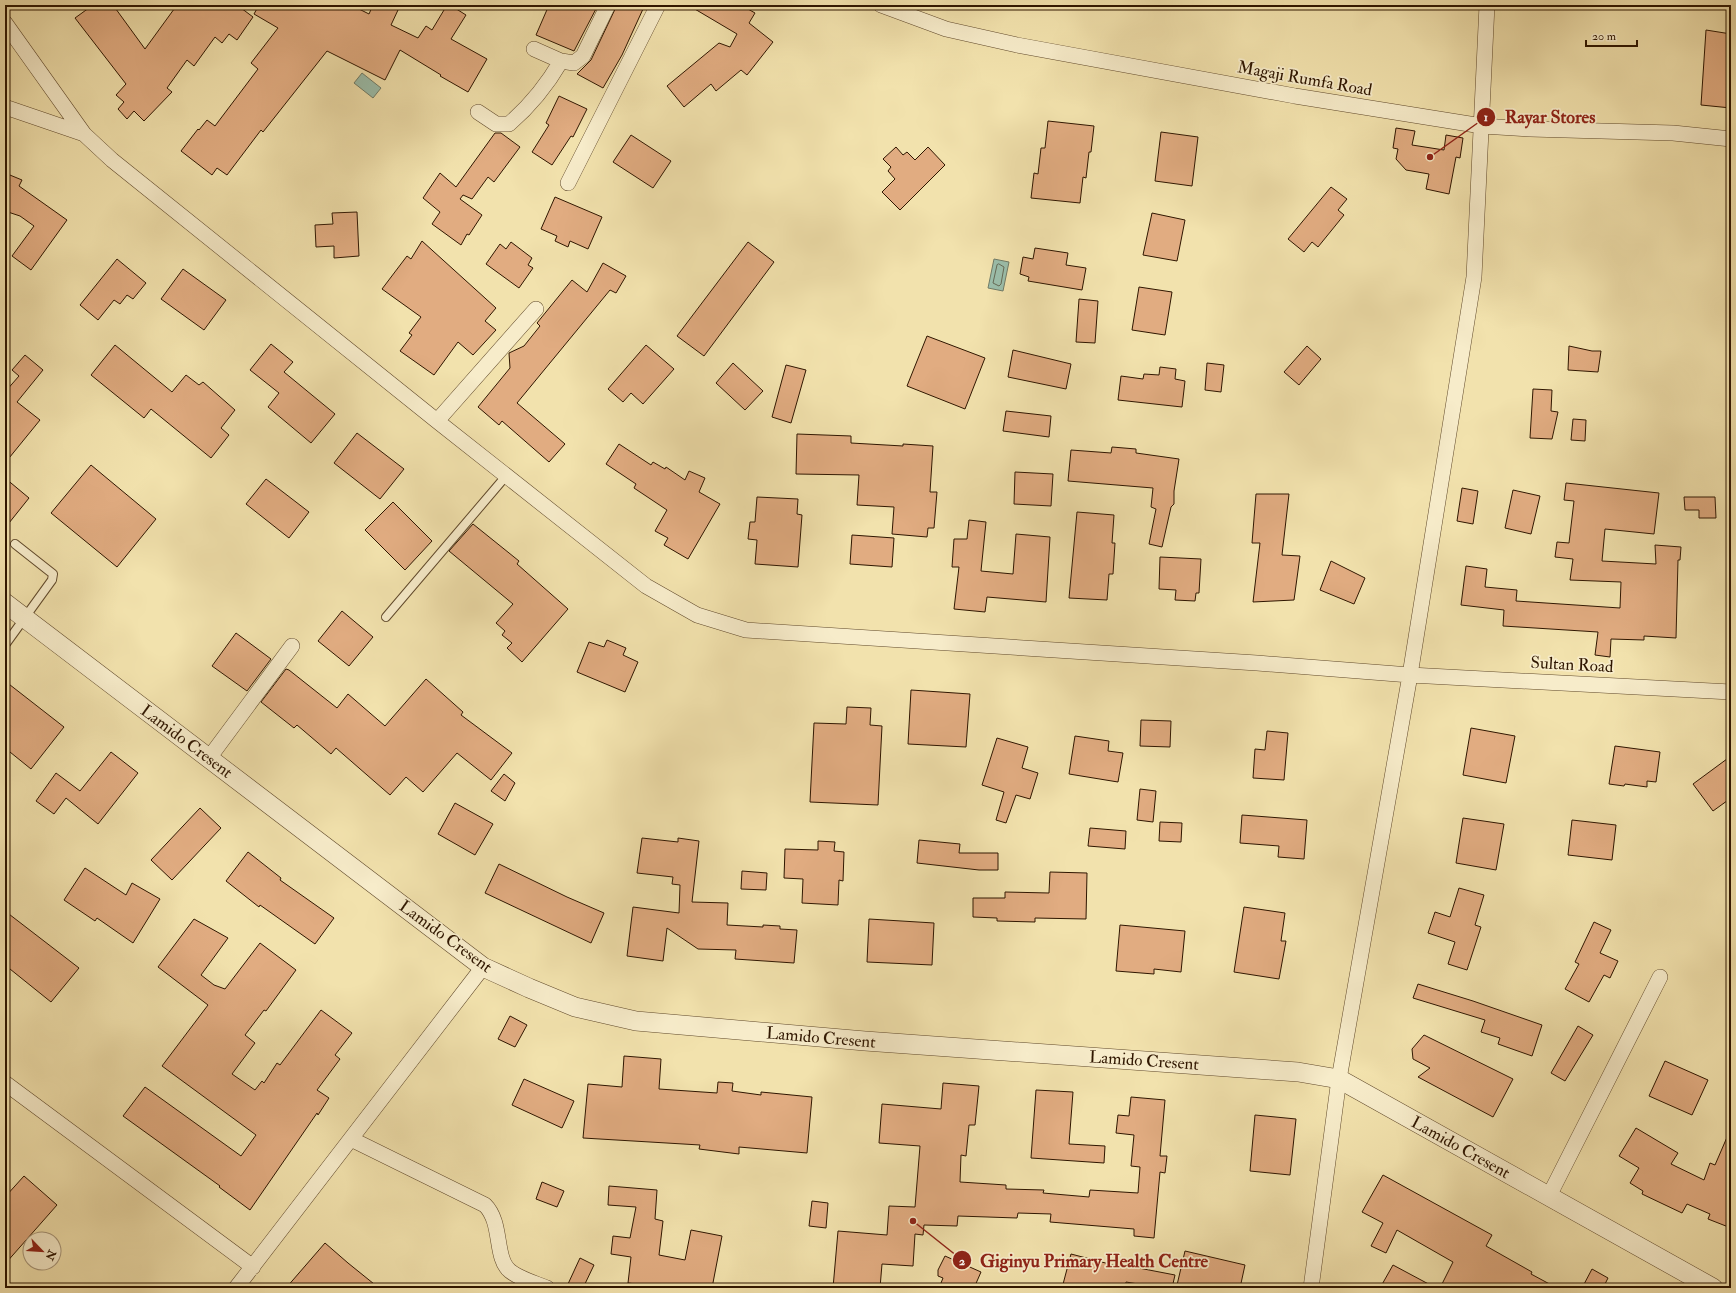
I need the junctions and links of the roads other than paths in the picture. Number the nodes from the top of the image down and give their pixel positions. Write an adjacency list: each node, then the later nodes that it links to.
1 (608, 5): 7 (street)
2 (658, 5): 13 (street)
3 (881, 5): 10 (street, Magaji Rumfa Road)
4 (1487, 5): 10 (street)
5 (5, 23): 11 (street)
6 (534, 49): 7 (street)
7 (561, 61): 9 (street)
8 (5, 107): 11 (street)
9 (478, 112)
10 (1482, 126): 12 (street, Magaji Rumfa Road); 23 (street)
11 (84, 134): 15 (street, Sultan Road)
12 (1731, 139)
13 (568, 183)
14 (536, 309): 15 (street)
15 (438, 421): 16 (street, Sultan Road)
16 (506, 476): 19 (lane); 23 (street, Sultan Road)
17 (15, 544): 20 (lane)
18 (5, 603): 20 (street, Lamido Cresent)
19 (386, 617)
20 (24, 618): 21 (lane); 25 (street, Lamido Cresent)
21 (5, 645)
22 (292, 646): 25 (street)
23 (1410, 675): 24 (street, Sultan Road); 28 (street)
24 (1731, 692)
25 (209, 758): 26 (street, Lamido Cresent)
26 (484, 967): 28 (street, Lamido Cresent); 30 (street)
27 (1660, 977): 31 (street)
28 (1339, 1079): 31 (street, Lamido Cresent); 35 (street)
29 (5, 1083): 32 (street)
30 (351, 1139): 32 (street); 34 (street)
31 (1548, 1196): 36 (street, Lamido Cresent)
32 (253, 1267): 33 (street)
33 (236, 1288)
34 (547, 1288)
35 (1310, 1288)
36 (1713, 1288)

